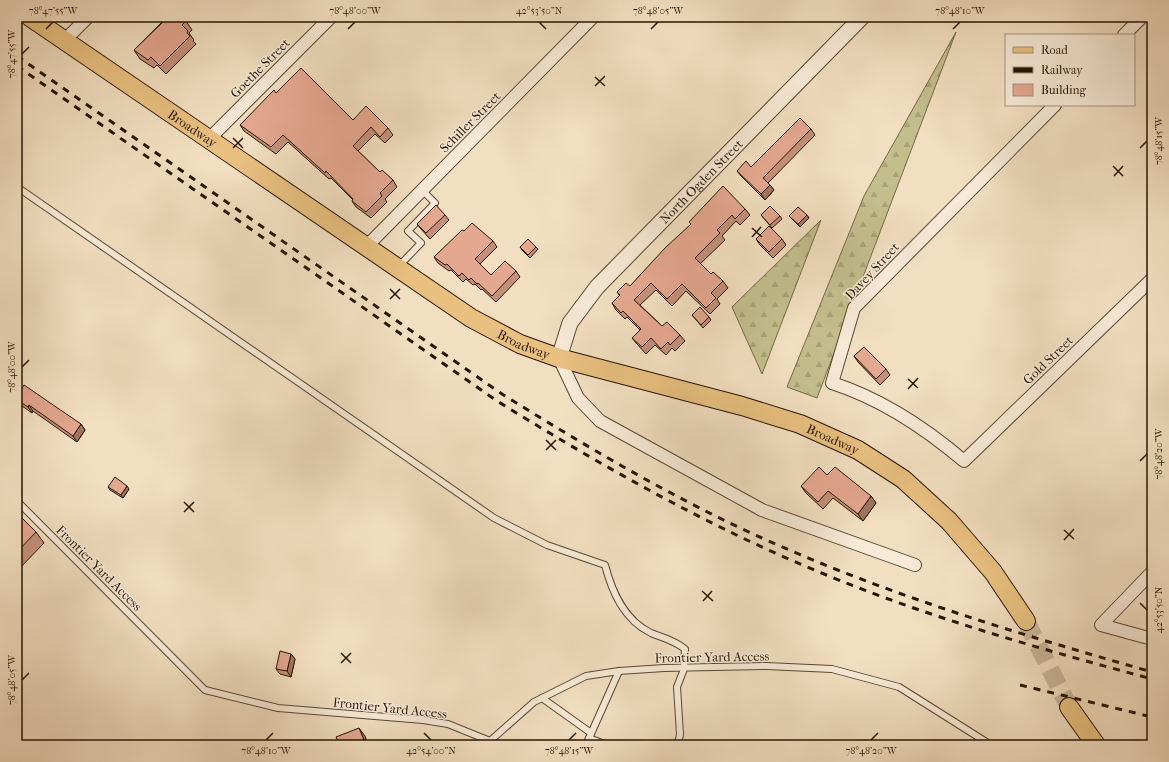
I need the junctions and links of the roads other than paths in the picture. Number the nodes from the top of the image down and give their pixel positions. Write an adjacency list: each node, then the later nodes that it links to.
1 (30, 17): 8 (main road, Broadway)
2 (88, 17): 8 (street)
3 (331, 17): 10 (street, Goethe Street)
4 (593, 17): 12 (street, Schiller Street)
5 (862, 17): 16 (street, North Ogden Street)
6 (1142, 17): 7 (street)
7 (1125, 34)
8 (64, 41): 10 (main road, Broadway)
9 (1054, 106): 17 (street, Davey Street)
10 (209, 139): 13 (main road, Broadway)
11 (17, 187): 23 (lane)
12 (422, 190): 13 (street, Schiller Street); 14 (lane)
13 (367, 246): 14 (main road, Broadway)
14 (398, 267): 16 (main road, Broadway)
15 (1152, 279): 17 (street, Gold Street)
16 (559, 358): 19 (street); 21 (main road, Broadway)
17 (964, 461)
18 (17, 501): 28 (lane, Frontier Yard Access)
19 (915, 565)
20 (1152, 572): 22 (street)
21 (1026, 621)
22 (1152, 639)
23 (684, 669): 24 (lane, Frontier Yard Access); 31 (lane); 32 (lane, Frontier Yard Access)
24 (619, 671): 25 (lane, Frontier Yard Access); 27 (lane)
25 (542, 698): 27 (lane); 28 (lane, Frontier Yard Access)
26 (1069, 707): 33 (main road)
27 (590, 735): 29 (lane); 30 (lane)
28 (489, 743)
29 (586, 745)
30 (607, 745)
31 (678, 745)
32 (991, 745)
33 (1096, 745)

